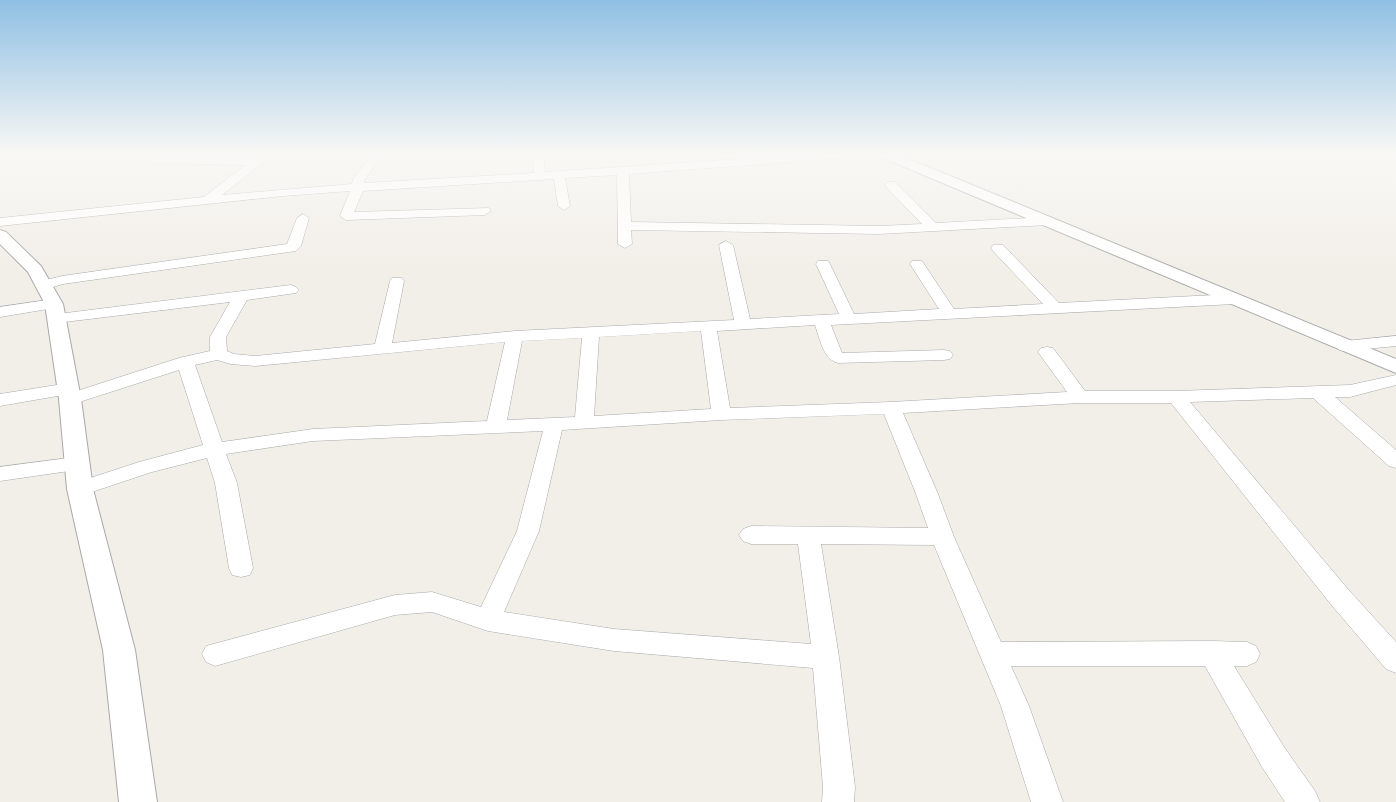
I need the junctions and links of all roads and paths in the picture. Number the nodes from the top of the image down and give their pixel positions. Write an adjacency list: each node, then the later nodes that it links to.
1 (218, 192): 8 (street)
2 (291, 192): 8 (street)
3 (356, 192): 10 (street)
4 (562, 192): 9 (street)
5 (623, 192): 14 (street)
6 (898, 192): 15 (street)
7 (979, 192): 12 (street)
8 (210, 199): 13 (street)
9 (564, 206)
10 (485, 211)
11 (303, 218): 26 (street)
12 (1048, 221): 15 (street); 25 (street)
13 (0, 222)
14 (624, 226): 15 (street); 17 (street)
15 (932, 227)
16 (0, 235): 26 (street)
17 (625, 244)
18 (726, 244): 32 (street)
19 (998, 248): 27 (street)
20 (823, 264): 30 (street)
21 (918, 264): 29 (street)
22 (397, 281): 38 (street)
23 (291, 290): 24 (street)
24 (241, 297): 26 (street); 40 (street)
25 (1234, 299): 27 (street); 37 (street)
26 (51, 302): 28 (street); 46 (street)
27 (1054, 308): 29 (street)
28 (0, 312)
29 (949, 313): 30 (street)
30 (849, 319): 31 (street)
31 (821, 320): 32 (street); 41 (street)
32 (743, 324): 33 (street)
33 (708, 326): 34 (street); 51 (street)
34 (591, 332): 35 (street); 52 (street)
35 (515, 336): 38 (street); 54 (street)
36 (1396, 341): 37 (street)
37 (1345, 346): 43 (street)
38 (382, 349): 40 (street)
39 (1047, 352): 47 (street)
40 (219, 354): 42 (street)
41 (944, 355)
42 (185, 362): 46 (street); 55 (street)
43 (1396, 367)
44 (1396, 380): 45 (street)
45 (1319, 393): 48 (street); 56 (street)
46 (70, 394): 49 (street); 58 (street)
47 (1080, 397): 48 (street); 50 (street)
48 (1176, 397): 69 (street)
49 (0, 400)
50 (891, 408): 51 (street); 61 (street)
51 (721, 414): 52 (street)
52 (584, 422): 53 (street)
53 (554, 424): 54 (street); 63 (street)
54 (496, 426): 55 (street)
55 (215, 450): 58 (street); 62 (street)
56 (1396, 461)
57 (0, 474): 58 (street)
58 (78, 477): 70 (street)
59 (751, 535): 60 (street)
60 (808, 535): 61 (street); 68 (street)
61 (942, 537): 65 (street)
62 (242, 568)
63 (488, 620): 64 (street); 68 (street)
64 (215, 654)
65 (992, 654): 66 (street); 72 (street)
66 (1212, 654): 67 (street); 73 (street)
67 (1247, 654)
68 (826, 657): 71 (street)
69 (1396, 661)
70 (138, 802)
71 (838, 802)
72 (1047, 802)
73 (1304, 802)

